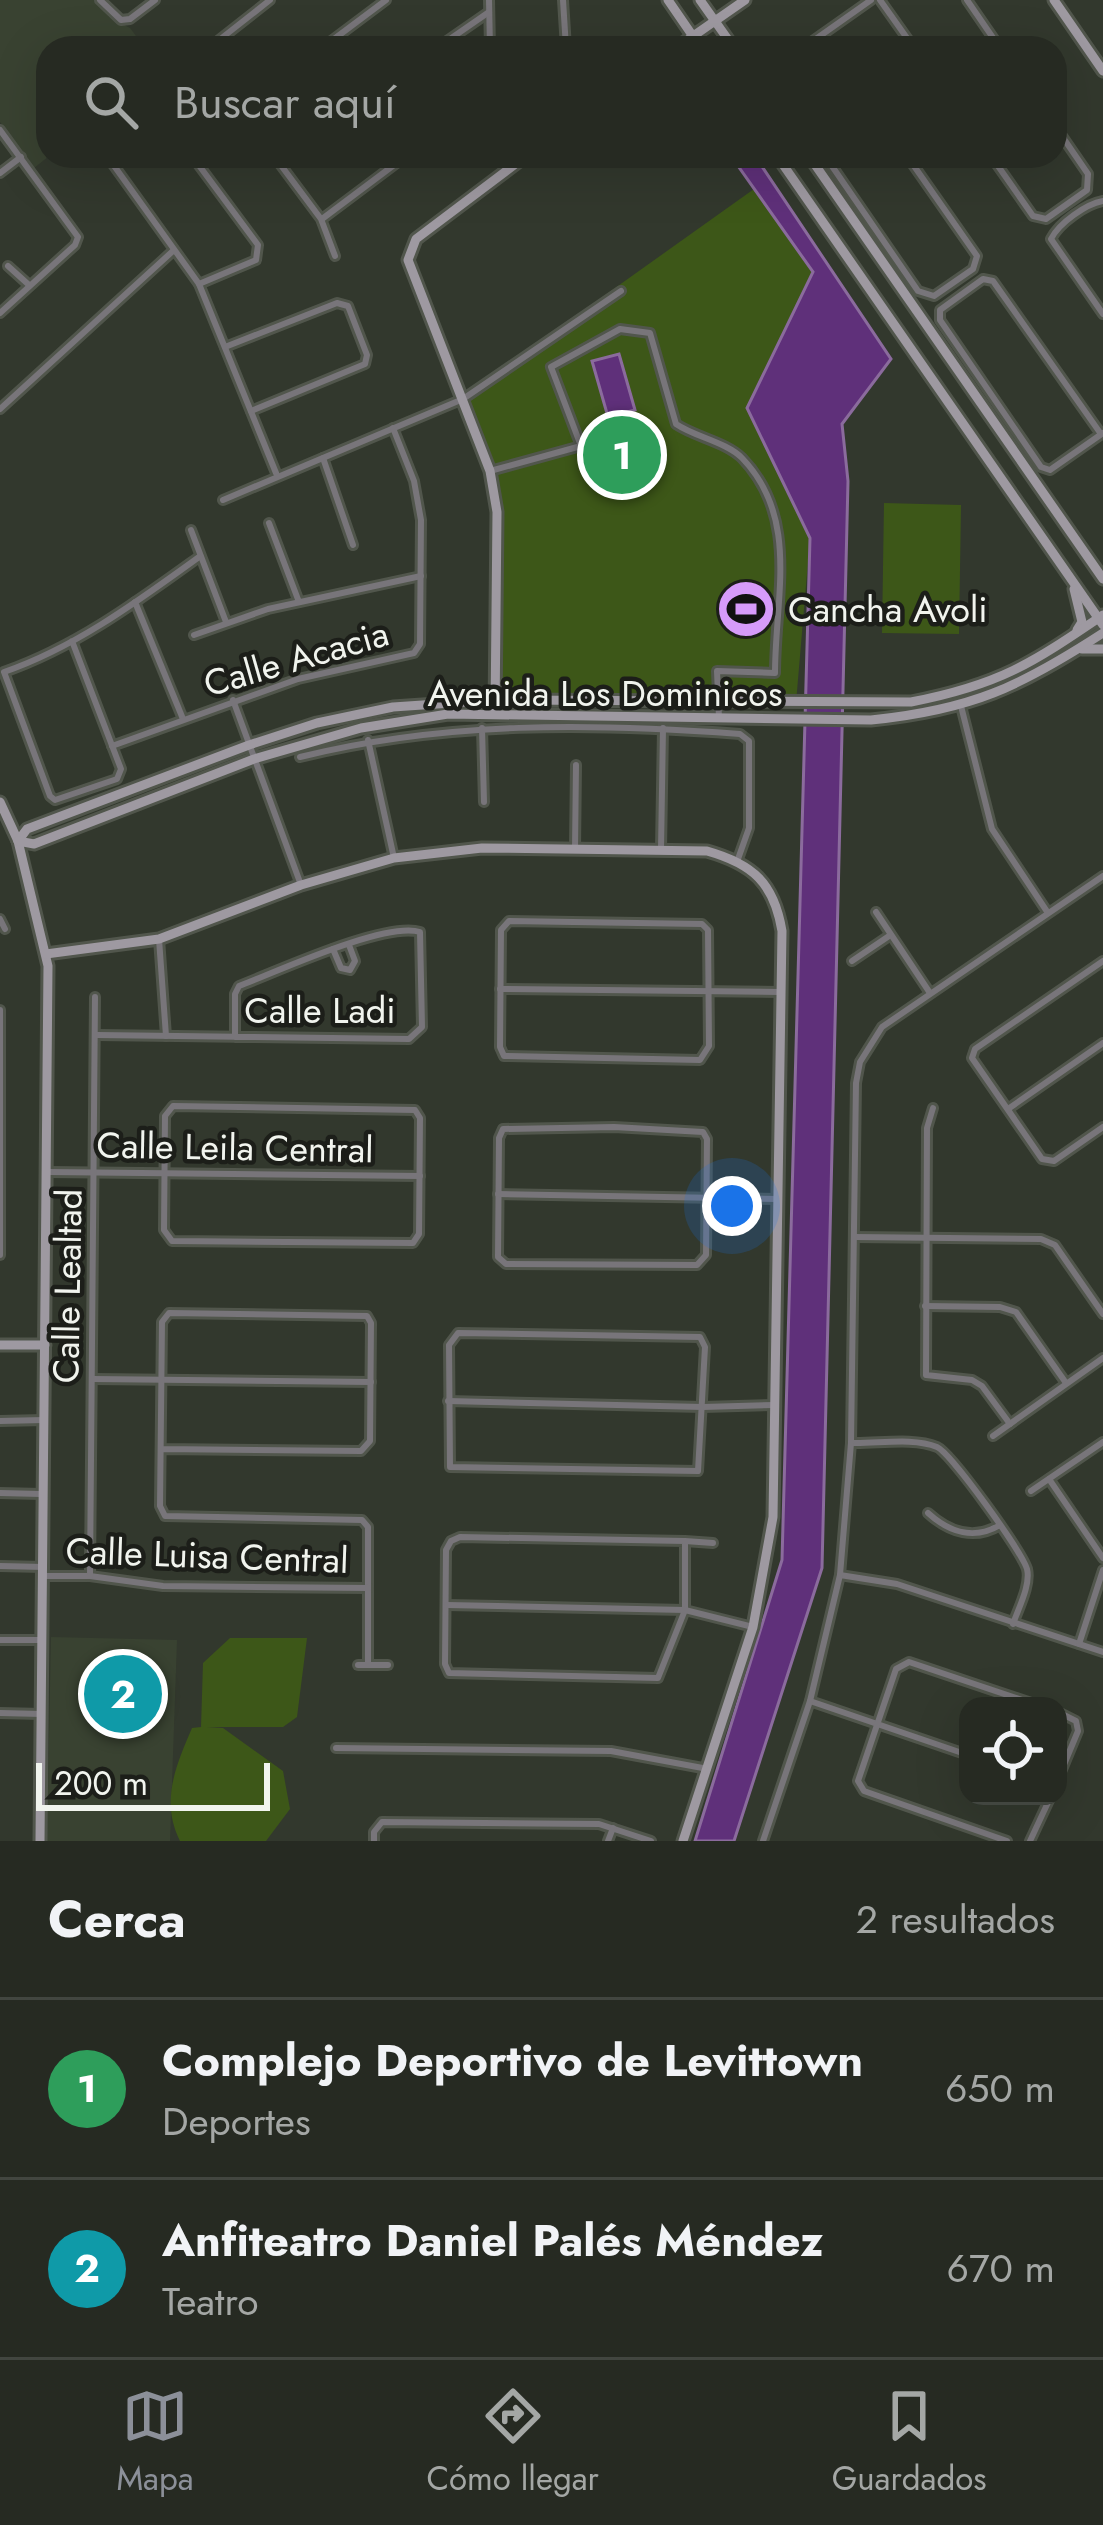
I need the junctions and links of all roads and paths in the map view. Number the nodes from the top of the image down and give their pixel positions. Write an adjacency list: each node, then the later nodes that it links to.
1 (100, 0): 2 (street)
2 (155, 0)
3 (270, 0): 15 (street)
4 (386, 0): 16 (street)
5 (489, 0): 13 (street)
6 (563, 0): 19 (street)
7 (668, 0): 20 (street)
8 (700, 0): 14 (street)
9 (745, 0): 14 (street)
10 (876, 0): 22 (street); 23 (street)
11 (967, 0): 24 (street)
12 (1054, 0): 25 (street)
13 (489, 13): 17 (street); 18 (street)
14 (715, 21): 20 (street); 21 (street)
15 (224, 36)
16 (338, 36)
17 (455, 36)
18 (490, 36)
19 (565, 36)
20 (693, 36)
21 (726, 36)
22 (822, 36)
23 (904, 36)
24 (992, 36)
25 (1103, 71)
26 (0, 130): 28 (street)
27 (1067, 143): 38 (street)
28 (21, 157): 39 (street); 46 (street)
29 (116, 168): 42 (street)
30 (201, 168): 45 (street)
31 (283, 168): 41 (street)
32 (390, 168): 41 (street)
33 (510, 168): 51 (street)
34 (785, 168): 66 (street)
35 (817, 168): 64 (street)
36 (833, 168): 37 (street)
37 (915, 168)
38 (999, 168)
39 (0, 173)
40 (1103, 201): 49 (street)
41 (321, 219): 43 (street)
42 (175, 249): 45 (street); 52 (street)
43 (335, 256)
44 (8, 266): 46 (street)
45 (199, 284): 50 (street)
46 (29, 285): 48 (street)
47 (622, 290): 51 (street)
48 (0, 313)
49 (1103, 314)
50 (225, 347): 53 (street); 53 (street)
51 (463, 399): 54 (street); 57 (street)
52 (0, 409)
53 (251, 411): 58 (street)
54 (393, 428): 56 (street); 65 (street, Calle Acacia)
55 (1102, 434): 55 (street)
56 (323, 457): 58 (street); 62 (street)
57 (490, 471): 77 (street); 78 (street)
58 (277, 475): 59 (street)
59 (224, 500)
60 (269, 523): 68 (street)
61 (191, 530): 63 (street)
62 (353, 545)
63 (200, 557): 67 (street); 69 (street)
64 (1101, 574)
65 (421, 576): 68 (street); 76 (street, Calle Acacia)
66 (1071, 578): 70 (street); 72 (street)
67 (135, 602): 73 (street); 82 (street)
68 (298, 602): 69 (street)
69 (226, 622): 71 (street)
70 (1102, 623): 72 (street, Avenida Los Dominicos); 75 (street, Avenida Los Dominicos)
71 (194, 635)
72 (1074, 635): 78 (street, Avenida Los Dominicos)
73 (72, 641): 87 (street); 87 (street)
74 (1103, 649): 75 (street)
75 (1076, 650): 79 (street, Avenida Los Dominicos)
76 (233, 700): 82 (street, Calle Acacia); 86 (street)
77 (496, 700): 78 (street, Avenida Los Dominicos); 80 (street); 86 (street, Avenida Los Dominicos)
78 (718, 703): 81 (street)
79 (961, 706): 81 (street, Avenida Los Dominicos); 101 (street)
80 (495, 714): 81 (street, Avenida Los Dominicos); 89 (street, Avenida Los Dominicos)
81 (719, 718)
82 (183, 719): 87 (street, Calle Acacia)
83 (482, 728): 84 (street); 85 (street); 92 (street)
84 (663, 728): 95 (street); 97 (street)
85 (368, 740): 88 (street); 96 (street)
86 (249, 745): 89 (street); 93 (street, Avenida Los Dominicos)
87 (112, 746)
88 (300, 757)
89 (254, 758): 93 (street, Avenida Los Dominicos); 99 (street)
90 (576, 765): 94 (street)
91 (0, 802): 93 (street)
92 (484, 802)
93 (18, 841): 108 (street)
94 (574, 849): 95 (street); 96 (street)
95 (661, 850): 97 (street)
96 (394, 858): 99 (street)
97 (738, 860): 113 (street)
98 (1103, 876): 101 (street)
99 (301, 885): 105 (street)
100 (876, 911): 104 (street)
101 (1048, 913): 114 (street)
102 (0, 919): 103 (street)
103 (5, 929)
104 (889, 936): 110 (street); 114 (street)
105 (159, 939): 108 (street); 118 (street)
106 (349, 944): 107 (street); 107 (street); 119 (street, Calle Ladi)
107 (332, 950): 119 (street)
108 (46, 954): 124 (street)
109 (1103, 961): 122 (street)
110 (852, 962)
111 (500, 988): 112 (street); 112 (street); 112 (street)
112 (710, 992): 113 (street)
113 (781, 992): 130 (street)
114 (930, 993): 132 (street)
115 (95, 997): 117 (street, Calle Lealtad)
116 (1, 1009): 131 (street)
117 (97, 1035): 118 (street, Calle Ladi); 125 (street, Calle Lealtad)
118 (166, 1036): 119 (street, Calle Ladi)
119 (235, 1037)
120 (1103, 1043): 122 (street)
121 (933, 1108): 133 (street)
122 (1008, 1109): 123 (street)
123 (1103, 1127)
124 (49, 1172): 125 (street, Calle Leila Central); 138 (street)
125 (95, 1172): 126 (street, Calle Leila Central); 140 (street, Calle Lealtad)
126 (164, 1173): 127 (street, Calle Leila Central); 127 (street); 127 (street)
127 (420, 1176)
128 (498, 1194): 129 (street); 129 (street); 129 (street)
129 (707, 1198): 130 (street)
130 (778, 1199): 145 (street)
131 (1, 1220): 134 (street)
132 (854, 1238): 133 (street); 152 (street)
133 (926, 1238): 135 (street); 136 (street)
134 (0, 1255)
135 (925, 1306): 143 (street); 149 (street)
136 (1103, 1314)
137 (0, 1345): 138 (street)
138 (45, 1345): 148 (street)
139 (1103, 1358): 143 (street)
140 (92, 1379): 141 (street); 167 (street, Calle Lealtad)
141 (162, 1380): 142 (street); 142 (street); 153 (street)
142 (371, 1382): 153 (street)
143 (1066, 1383): 149 (street)
144 (448, 1401): 146 (street); 146 (street); 146 (street)
145 (776, 1405): 146 (street); 172 (street)
146 (703, 1407)
147 (0, 1420): 148 (street)
148 (46, 1420): 157 (street)
149 (1010, 1424): 150 (street)
150 (993, 1436)
151 (1103, 1442): 154 (street)
152 (851, 1443): 159 (street); 166 (street)
153 (161, 1449): 168 (street)
154 (1049, 1479): 155 (street); 162 (street)
155 (1031, 1491)
156 (0, 1493): 157 (street)
157 (45, 1494): 165 (street)
158 (928, 1513): 159 (street)
159 (1000, 1525): 171 (street)
160 (686, 1541): 161 (street); 169 (street); 170 (street)
161 (712, 1543)
162 (1103, 1558)
163 (0, 1566): 165 (street, Calle Luisa Central)
164 (1103, 1570): 175 (street)
165 (44, 1571): 167 (street, Calle Luisa Central); 174 (street)
166 (840, 1575): 171 (street); 181 (street)
167 (90, 1576): 168 (street, Calle Luisa Central)
168 (368, 1588): 178 (street)
169 (446, 1605): 170 (street); 170 (street)
170 (685, 1610): 172 (street)
171 (1013, 1624): 175 (street)
172 (753, 1627): 189 (street)
173 (0, 1640): 174 (street)
174 (43, 1640): 183 (street)
175 (1079, 1644): 176 (street)
176 (1103, 1652)
177 (358, 1665): 178 (street)
178 (368, 1665): 179 (street)
179 (388, 1665)
180 (1013, 1697): 185 (street)
181 (810, 1701): 185 (street); 192 (street)
182 (0, 1713): 183 (street)
183 (42, 1714): 193 (street)
184 (1067, 1716): 188 (street)
185 (879, 1724): 187 (street); 199 (street)
186 (336, 1748): 189 (street)
187 (959, 1752)
188 (1067, 1757)
189 (708, 1769): 197 (street)
190 (1047, 1805): 200 (street)
191 (613, 1828): 194 (street); 195 (street); 196 (street)
192 (764, 1839): 198 (street)
193 (40, 1841)
194 (374, 1841)
195 (608, 1841)
196 (651, 1841)
197 (683, 1841)
198 (775, 1841)
199 (1007, 1841)
200 (1030, 1841)

